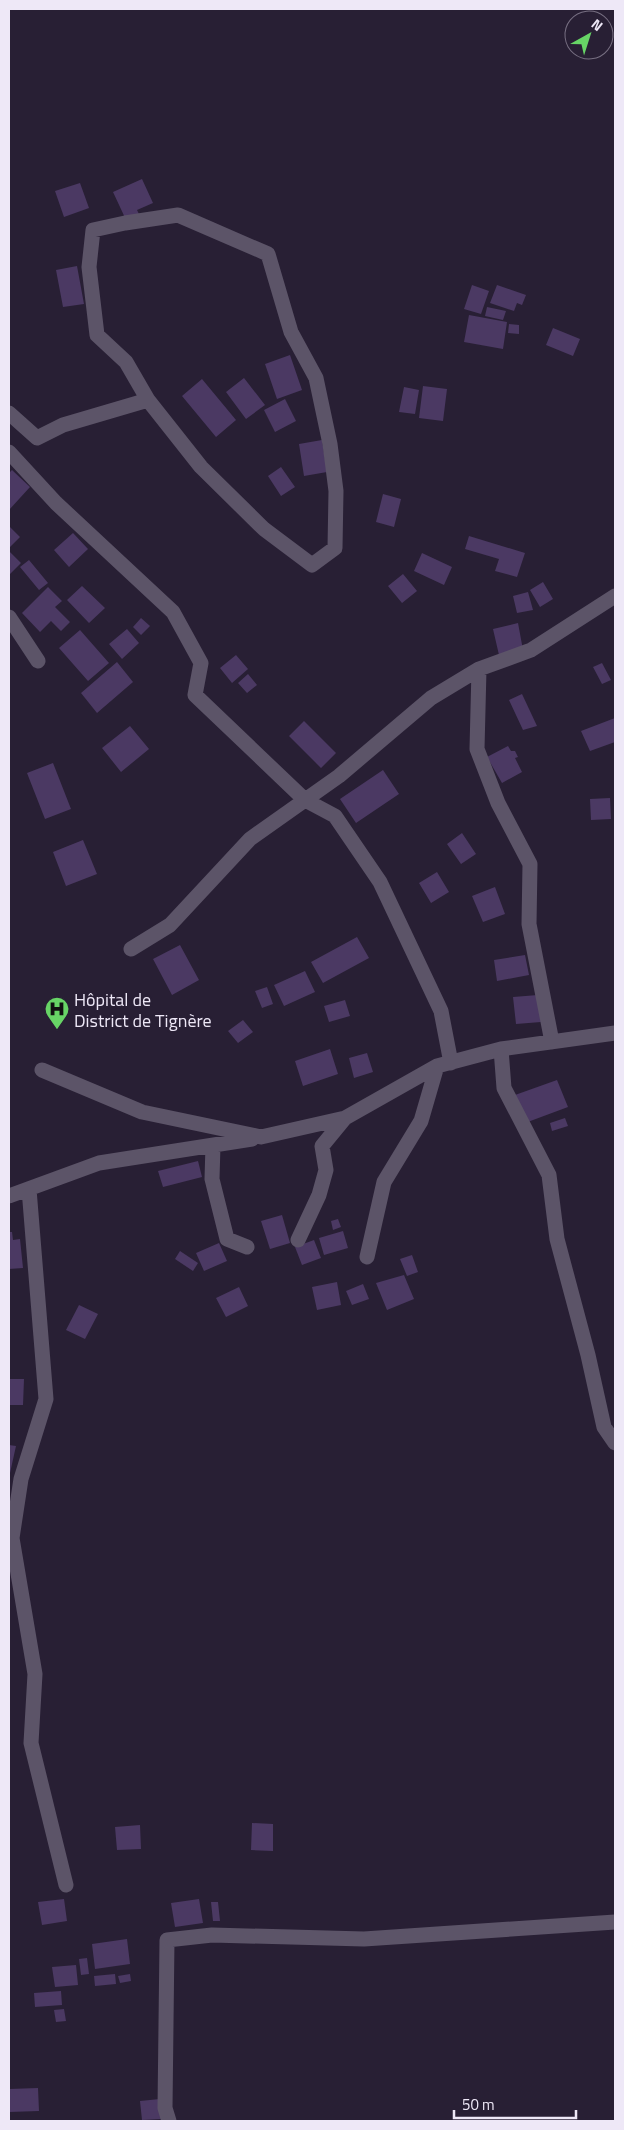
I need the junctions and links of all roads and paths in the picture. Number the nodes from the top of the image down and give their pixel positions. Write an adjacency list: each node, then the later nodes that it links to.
1 (148, 400): 1 (street); 2 (street)
2 (9, 413)
3 (9, 452): 8 (street)
4 (615, 596): 7 (street)
5 (9, 617): 6 (street)
6 (38, 661)
7 (479, 669): 8 (street); 11 (street)
8 (305, 800): 9 (street); 13 (street)
9 (131, 949)
10 (615, 1032): 11 (street)
11 (552, 1042): 12 (street)
12 (501, 1049): 13 (street); 23 (street)
13 (444, 1065): 15 (street); 22 (street)
14 (42, 1070): 16 (street)
15 (345, 1118): 16 (street); 20 (street)
16 (261, 1137): 17 (street)
17 (213, 1145): 18 (street); 21 (street)
18 (30, 1189): 19 (street); 24 (street)
19 (9, 1196)
20 (298, 1240)
21 (247, 1247)
22 (366, 1257)
23 (615, 1443)
24 (66, 1885)
25 (615, 1922): 26 (street)
26 (169, 2121)

